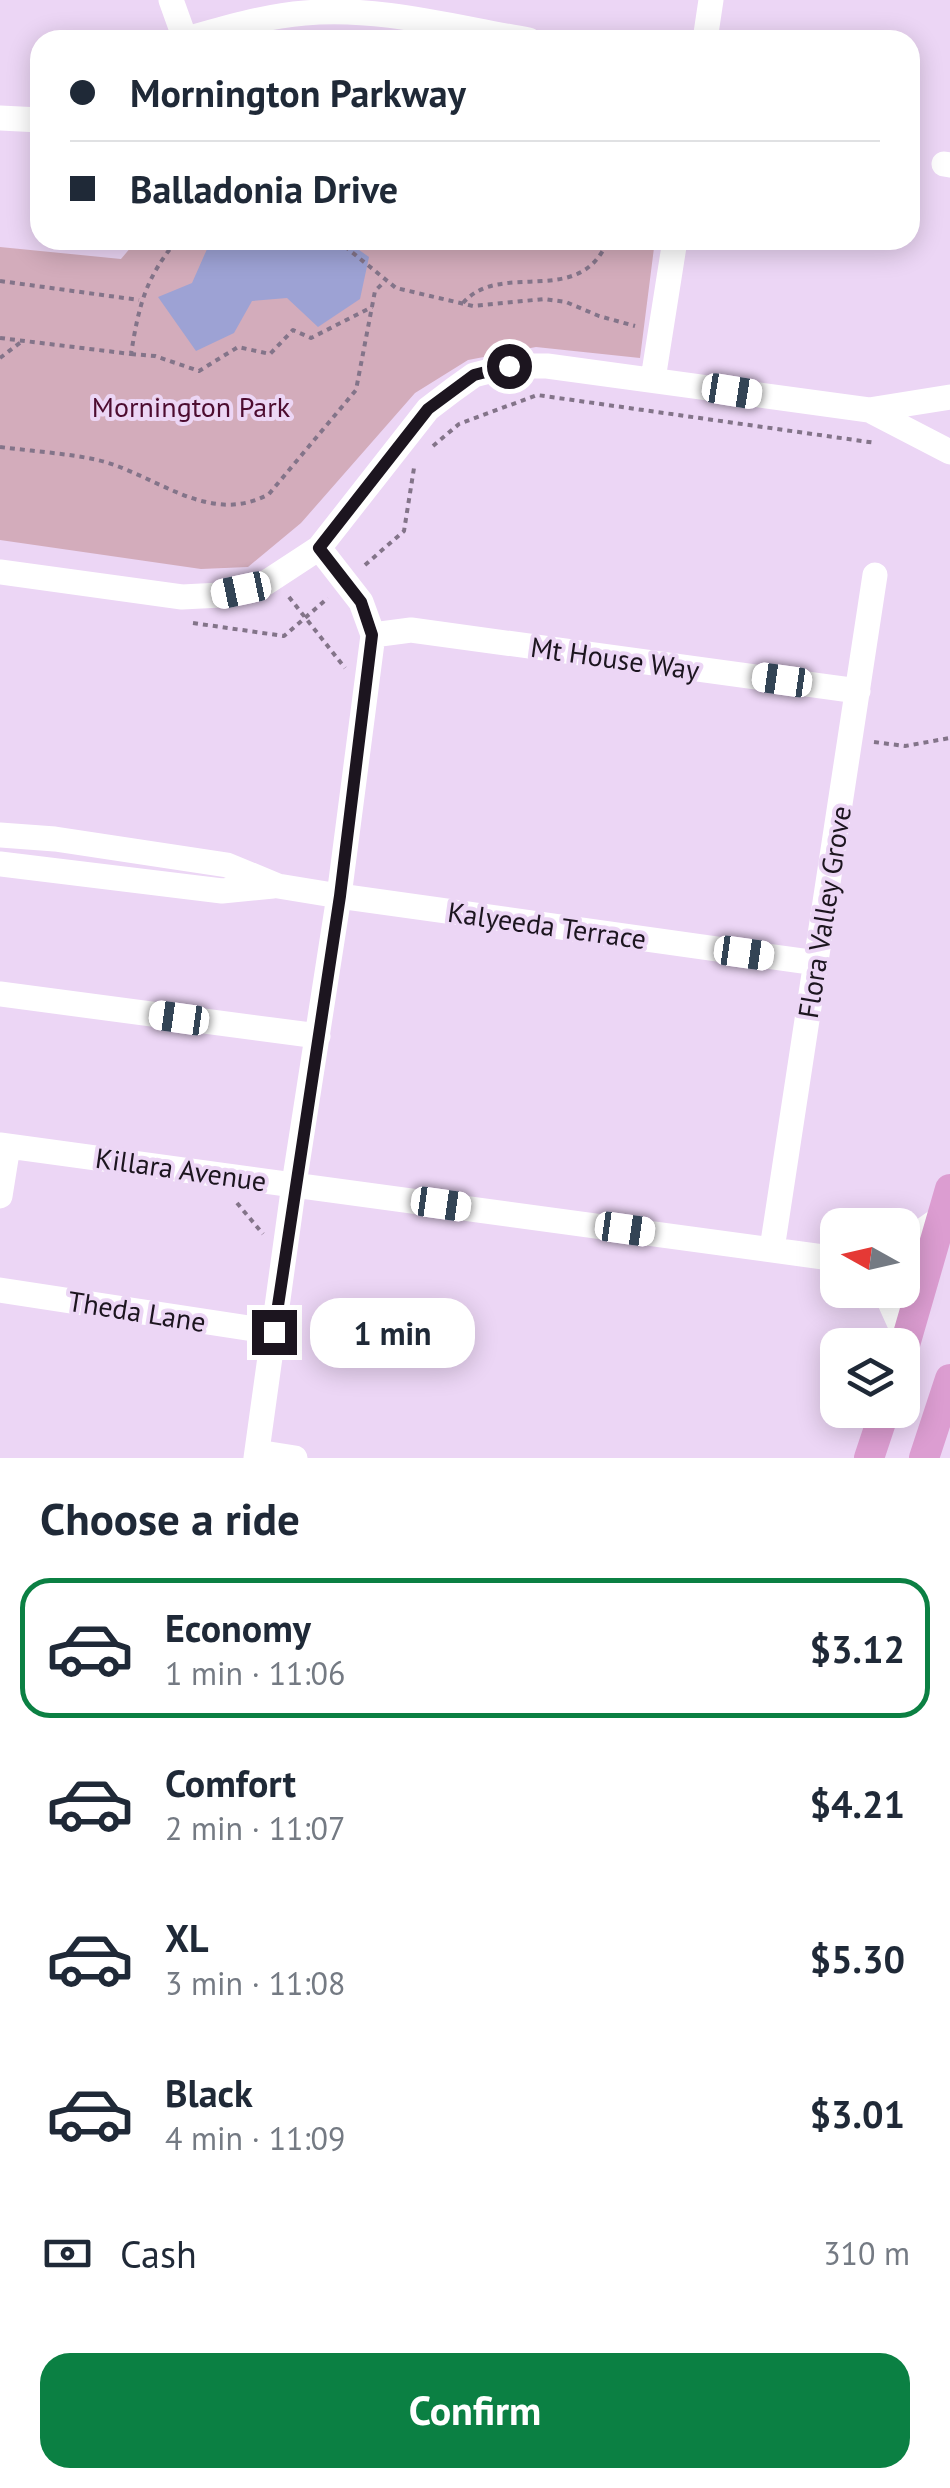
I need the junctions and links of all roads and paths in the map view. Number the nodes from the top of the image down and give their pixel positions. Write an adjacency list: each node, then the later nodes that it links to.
1 (170, 0): 4 (street)
2 (711, 0): 7 (street)
3 (398, 9): 5 (street); 6 (street)
4 (180, 30)
5 (227, 30)
6 (487, 30)
7 (706, 30)
8 (0, 118): 9 (street)
9 (30, 120)
10 (169, 250): 16 (path)
11 (349, 250): 14 (path)
12 (603, 250): 17 (path)
13 (673, 250): 19 (street)
14 (386, 280): 17 (path); 18 (path)
15 (0, 282): 16 (path)
16 (140, 300): 22 (path)
17 (463, 303): 19 (path)
18 (372, 307): 22 (path); 28 (path)
19 (662, 324): 24 (street)
20 (0, 338): 21 (path)
21 (21, 342): 22 (path); 23 (path)
22 (131, 354)
23 (0, 358)
24 (653, 379): 26 (street); 32 (street)
25 (950, 397): 26 (street)
26 (869, 410): 30 (street)
27 (886, 445): 29 (path)
28 (0, 447)
29 (430, 448)
30 (950, 452)
31 (416, 461): 36 (path)
32 (319, 548): 35 (street); 36 (street)
33 (0, 572): 35 (street)
34 (874, 576): 41 (street, Flora Valley Grove)
35 (274, 578): 37 (path)
36 (347, 580): 37 (path); 39 (street)
37 (305, 617): 38 (path); 40 (path)
38 (190, 622)
39 (372, 635): 41 (street, Mt House Way); 47 (street)
40 (348, 672)
41 (858, 691): 42 (street, Flora Valley Grove)
42 (852, 732): 43 (path); 48 (street, Flora Valley Grove)
43 (950, 738)
44 (0, 835): 46 (street, Kalyeeda Terrace)
45 (0, 864): 46 (street, Kalyeeda Terrace)
46 (278, 886): 47 (street, Kalyeeda Terrace)
47 (340, 896): 48 (street, Kalyeeda Terrace); 50 (street)
48 (817, 964): 58 (street, Flora Valley Grove)
49 (0, 994): 50 (street)
50 (318, 1036): 53 (street)
51 (4, 1146): 52 (street, Killara Avenue); 54 (street)
52 (228, 1176): 53 (street, Killara Avenue); 57 (path)
53 (294, 1184): 58 (street, Killara Avenue); 62 (street)
54 (0, 1196)
55 (946, 1203): 56 (street); 61 (main road)
56 (920, 1228)
57 (267, 1238)
58 (772, 1249): 59 (street, Killara Avenue)
59 (820, 1256)
60 (0, 1290): 62 (street, Theda Lane)
61 (910, 1328)
62 (274, 1332): 65 (street)
63 (950, 1380): 68 (main road)
64 (879, 1428): 67 (main road)
65 (257, 1455): 66 (street)
66 (295, 1458)
67 (869, 1458)
68 (924, 1458)

